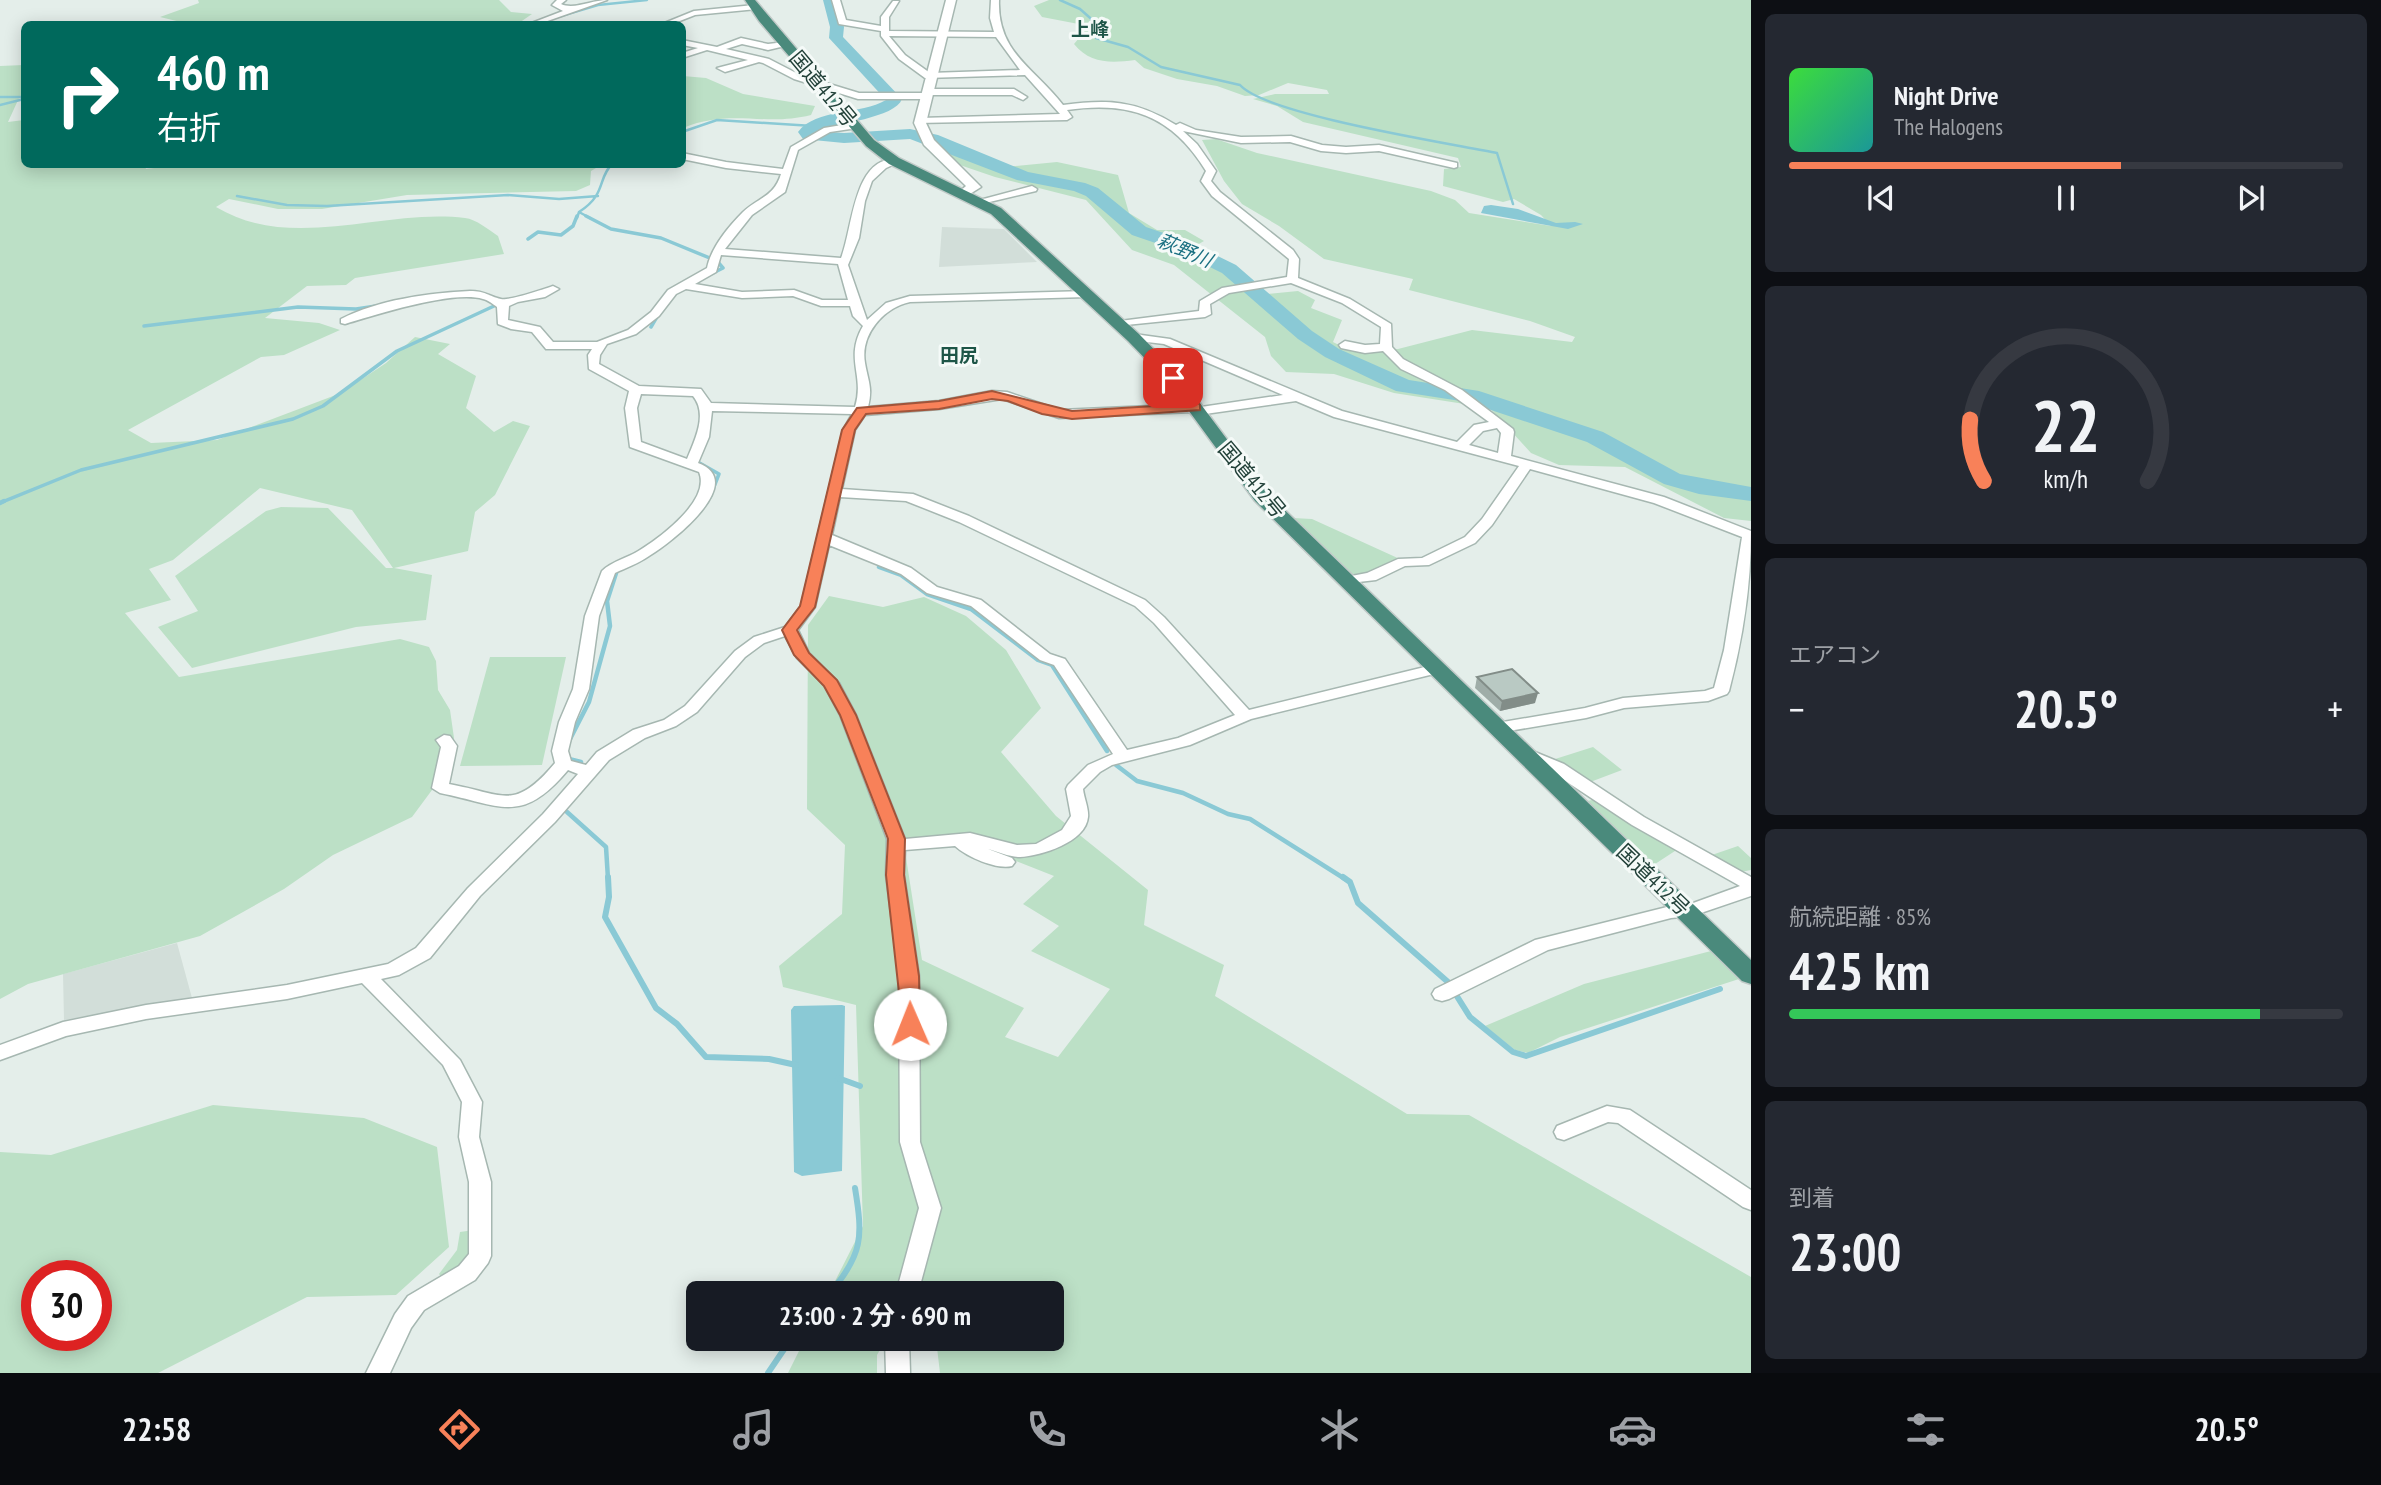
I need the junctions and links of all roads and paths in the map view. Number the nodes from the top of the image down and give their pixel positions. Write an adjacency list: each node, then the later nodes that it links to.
1 (562, 0): 9 (street)
2 (603, 0): 9 (street)
3 (720, 0): 10 (street)
4 (836, 0): 13 (street)
5 (951, 0): 14 (street)
6 (995, 0): 15 (street)
7 (752, 3): 10 (street); 17 (highway, 国道412号)
8 (896, 4): 13 (street)
9 (571, 9): 11 (street)
10 (722, 10): 12 (street)
11 (541, 21)
12 (673, 21)
13 (884, 31): 14 (street); 24 (street)
14 (944, 35): 15 (street); 24 (street)
15 (997, 35): 23 (street)
16 (686, 43): 18 (street)
17 (785, 45): 19 (street); 25 (highway, 国道412号)
18 (706, 48): 19 (street); 20 (street)
19 (720, 49): 21 (street)
20 (686, 55)
21 (758, 59): 22 (street); 25 (street)
22 (725, 69)
23 (1028, 72): 24 (street); 28 (street)
24 (933, 76): 26 (street)
25 (818, 84): 26 (street); 31 (highway, 国道412号)
26 (928, 94): 27 (street); 30 (street)
27 (1023, 97)
28 (1061, 108): 29 (street); 30 (street)
29 (1152, 115): 34 (street); 41 (street)
30 (920, 121): 37 (street)
31 (857, 128): 33 (highway, 国道412号); 35 (street)
32 (686, 156): 35 (street)
33 (894, 160): 37 (highway, 国道412号); 40 (street)
34 (1454, 165)
35 (786, 172): 39 (street)
36 (1032, 189): 38 (street)
37 (965, 193): 38 (highway, 国道412号)
38 (981, 201): 45 (highway, 国道412号)
39 (716, 257): 40 (street); 43 (street)
40 (844, 261): 47 (street)
41 (1292, 280): 50 (street); 55 (street)
42 (440, 284): 46 (street)
43 (686, 286): 47 (street); 53 (street)
44 (553, 289): 48 (street)
45 (1087, 294): 50 (highway, 国道412号); 51 (street)
46 (442, 299): 48 (street); 49 (street)
47 (855, 303): 51 (street)
48 (502, 304): 53 (street)
49 (344, 319)
50 (1119, 324): 52 (highway, 国道412号)
51 (871, 325): 59 (street)
52 (1134, 338): 57 (street); 60 (highway, 国道412号)
53 (601, 345): 56 (street)
54 (1345, 345): 55 (street)
55 (1386, 347): 61 (street)
56 (641, 390): 58 (street); 64 (street)
57 (1295, 397): 60 (street); 62 (street)
58 (707, 407): 59 (street); 64 (street)
59 (862, 410): 60 (street); 66 (street)
60 (1197, 410): 69 (highway, 国道412号)
61 (1497, 424): 62 (street); 63 (street)
62 (1461, 445): 63 (street)
63 (1504, 457): 65 (street)
64 (692, 462): 77 (street)
65 (1527, 464): 67 (street); 69 (street)
66 (834, 493): 68 (street); 72 (street)
67 (1750, 535): 73 (street)
68 (823, 537): 70 (street); 76 (street)
69 (1346, 582): 71 (highway, 国道412号)
70 (790, 630): 78 (street); 80 (street)
71 (1437, 669): 72 (street); 73 (highway, 国道412号)
72 (1245, 716): 76 (street)
73 (1497, 728): 75 (highway, 国道412号)
74 (444, 740): 77 (street)
75 (1521, 751): 82 (street); 83 (highway, 国道412号)
76 (1122, 754): 79 (street)
77 (565, 764): 78 (street)
78 (586, 771): 84 (street)
79 (959, 840): 80 (street); 81 (street)
80 (897, 845): 90 (street)
81 (1006, 862)
82 (1751, 887): 83 (street)
83 (1686, 912): 85 (highway, 国道412号); 86 (street)
84 (364, 974): 87 (street); 92 (street)
85 (1751, 975)
86 (1448, 991)
87 (0, 1053)
88 (1564, 1132): 89 (street)
89 (1751, 1201)
90 (910, 1281)
91 (897, 1351): 93 (street)
92 (378, 1373)
93 (898, 1373)

